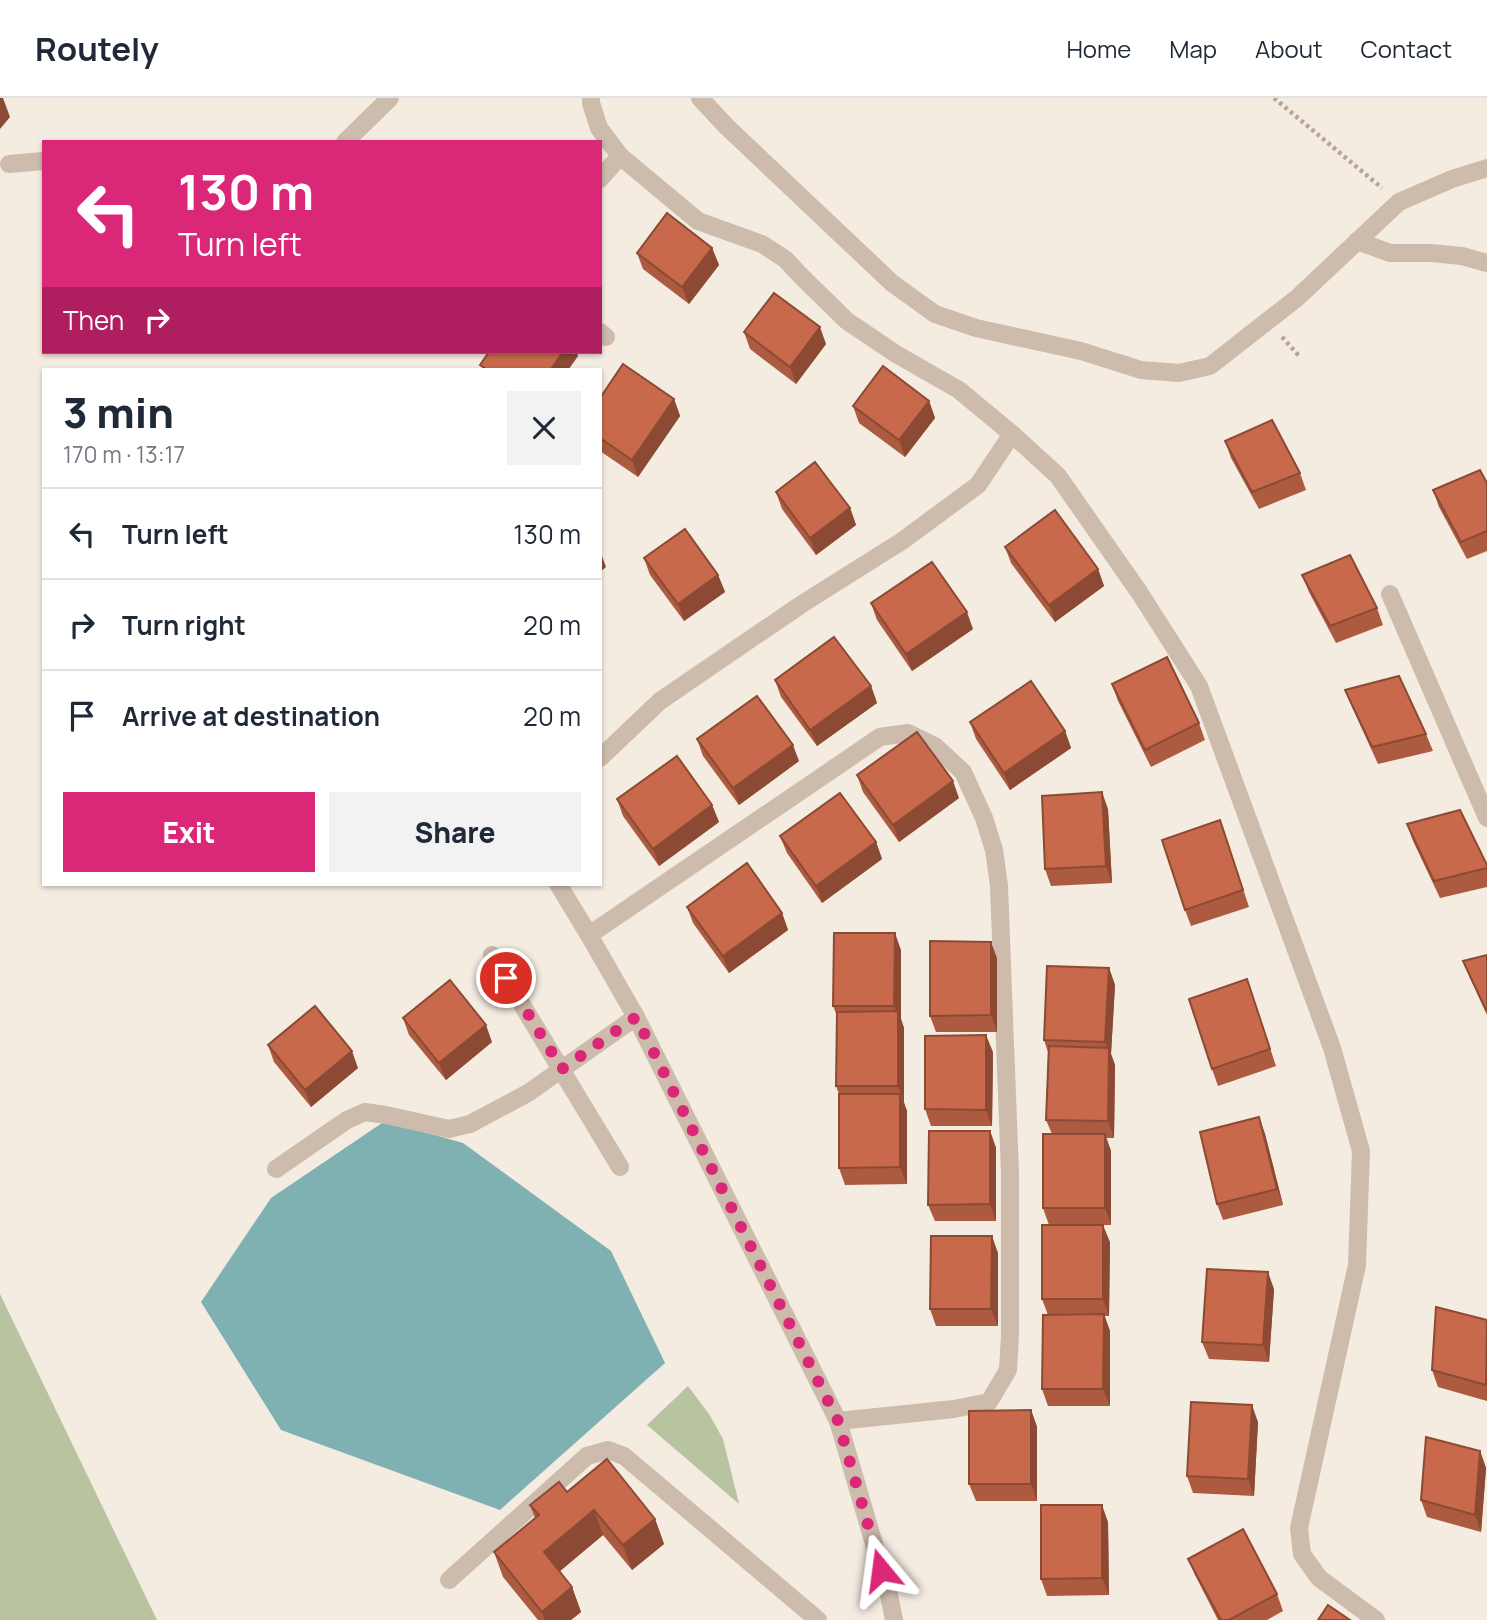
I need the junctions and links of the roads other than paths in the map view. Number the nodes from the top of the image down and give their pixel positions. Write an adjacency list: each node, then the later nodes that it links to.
1 (390, 98): 4 (street)
2 (592, 98): 5 (street)
3 (700, 98): 10 (street)
4 (347, 140)
5 (620, 156): 9 (street); 12 (street)
6 (42, 161): 7 (street)
7 (9, 164)
8 (1487, 169): 10 (street)
9 (602, 177)
10 (1357, 241): 11 (street)
11 (1487, 263)
12 (1013, 434): 14 (street); 27 (street)
13 (1390, 594): 15 (street)
14 (602, 756)
15 (1487, 818)
16 (559, 886): 17 (street)
17 (589, 935): 19 (street); 23 (street)
18 (492, 955): 20 (street)
19 (636, 1017): 20 (street); 23 (street)
20 (562, 1069): 21 (street); 22 (street)
21 (620, 1167)
22 (276, 1169)
23 (838, 1421): 26 (street)
24 (449, 1580): 25 (street)
25 (818, 1620)
26 (894, 1620)
27 (1376, 1620)

